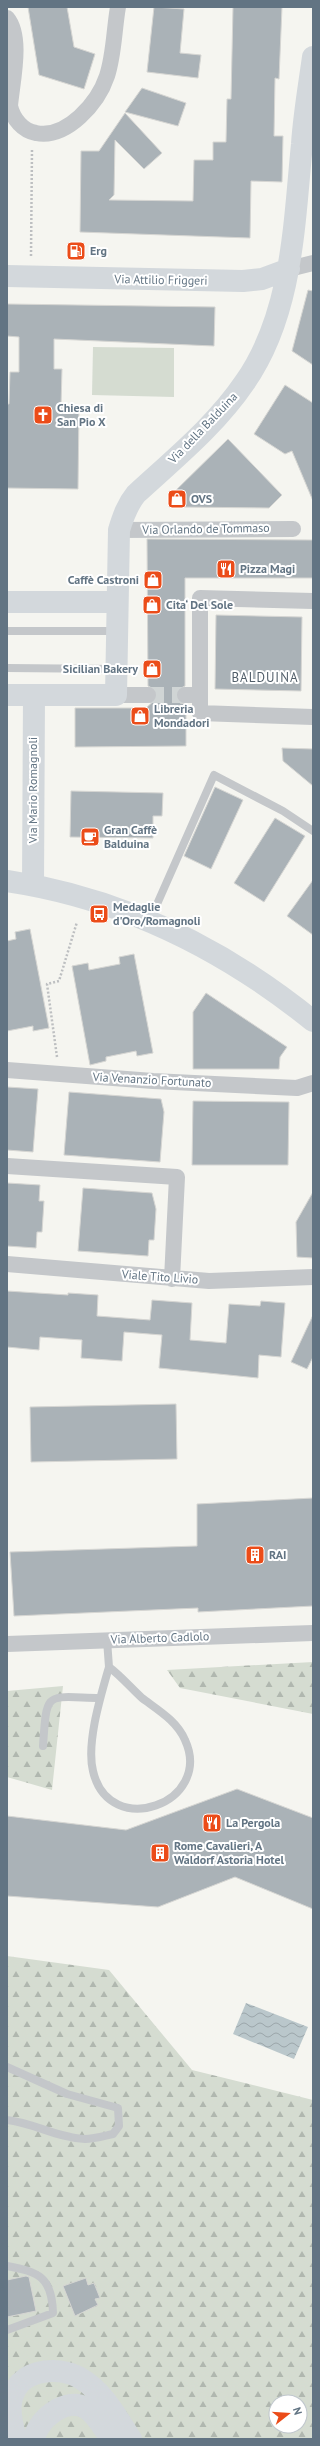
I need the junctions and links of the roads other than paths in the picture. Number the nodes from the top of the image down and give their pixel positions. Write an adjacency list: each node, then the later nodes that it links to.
1 (118, 7): 2 (street)
2 (7, 18)
3 (313, 57): 4 (street, Via della Balduina)
4 (311, 87): 6 (street, Via della Balduina)
5 (313, 263): 6 (street, Via Attilio Friggeri)
6 (289, 269): 7 (street, Via Attilio Friggeri); 9 (street, Via della Balduina)
7 (7, 276)
8 (293, 529): 9 (street, Via Orlando de Tommaso)
9 (119, 530): 12 (street, Via della Balduina)
10 (313, 601): 21 (street)
11 (7, 602): 12 (street)
12 (117, 602): 14 (street, Via della Balduina)
13 (7, 631): 14 (lane)
14 (116, 632): 16 (street, Via della Balduina)
15 (7, 668): 16 (lane)
16 (116, 669): 18 (street, Via della Balduina)
17 (7, 695): 20 (street)
18 (116, 695): 19 (street); 20 (street)
19 (148, 695)
20 (34, 696): 24 (street, Via Mario Romagnoli)
21 (313, 717)
22 (313, 831): 25 (lane)
23 (7, 881): 24 (street)
24 (33, 885): 25 (street)
25 (149, 921): 26 (street)
26 (313, 1021)
27 (7, 1070): 30 (street, Via Venanzio Fortunato)
28 (313, 1073): 30 (street)
29 (313, 1082): 30 (street, Via Venanzio Fortunato)
30 (297, 1088)
31 (7, 1166): 34 (street)
32 (7, 1264): 34 (street, Viale Tito Livio)
33 (313, 1277): 34 (street, Viale Tito Livio)
34 (172, 1279)
35 (313, 1633): 36 (street, Via Alberto Cadlolo)
36 (107, 1640): 37 (street, Via Alberto Cadlolo); 38 (lane)
37 (7, 1644)
38 (109, 1667): 39 (lane); 39 (lane)
39 (100, 1698): 40 (lane)
40 (43, 1746)
41 (7, 2066): 42 (lane)
42 (7, 2120)
43 (7, 2266): 44 (lane)
44 (7, 2330)
45 (9, 2409): 46 (street); 49 (street)
46 (16, 2439)
47 (34, 2439): 48 (street)
48 (111, 2439)
49 (131, 2439)

